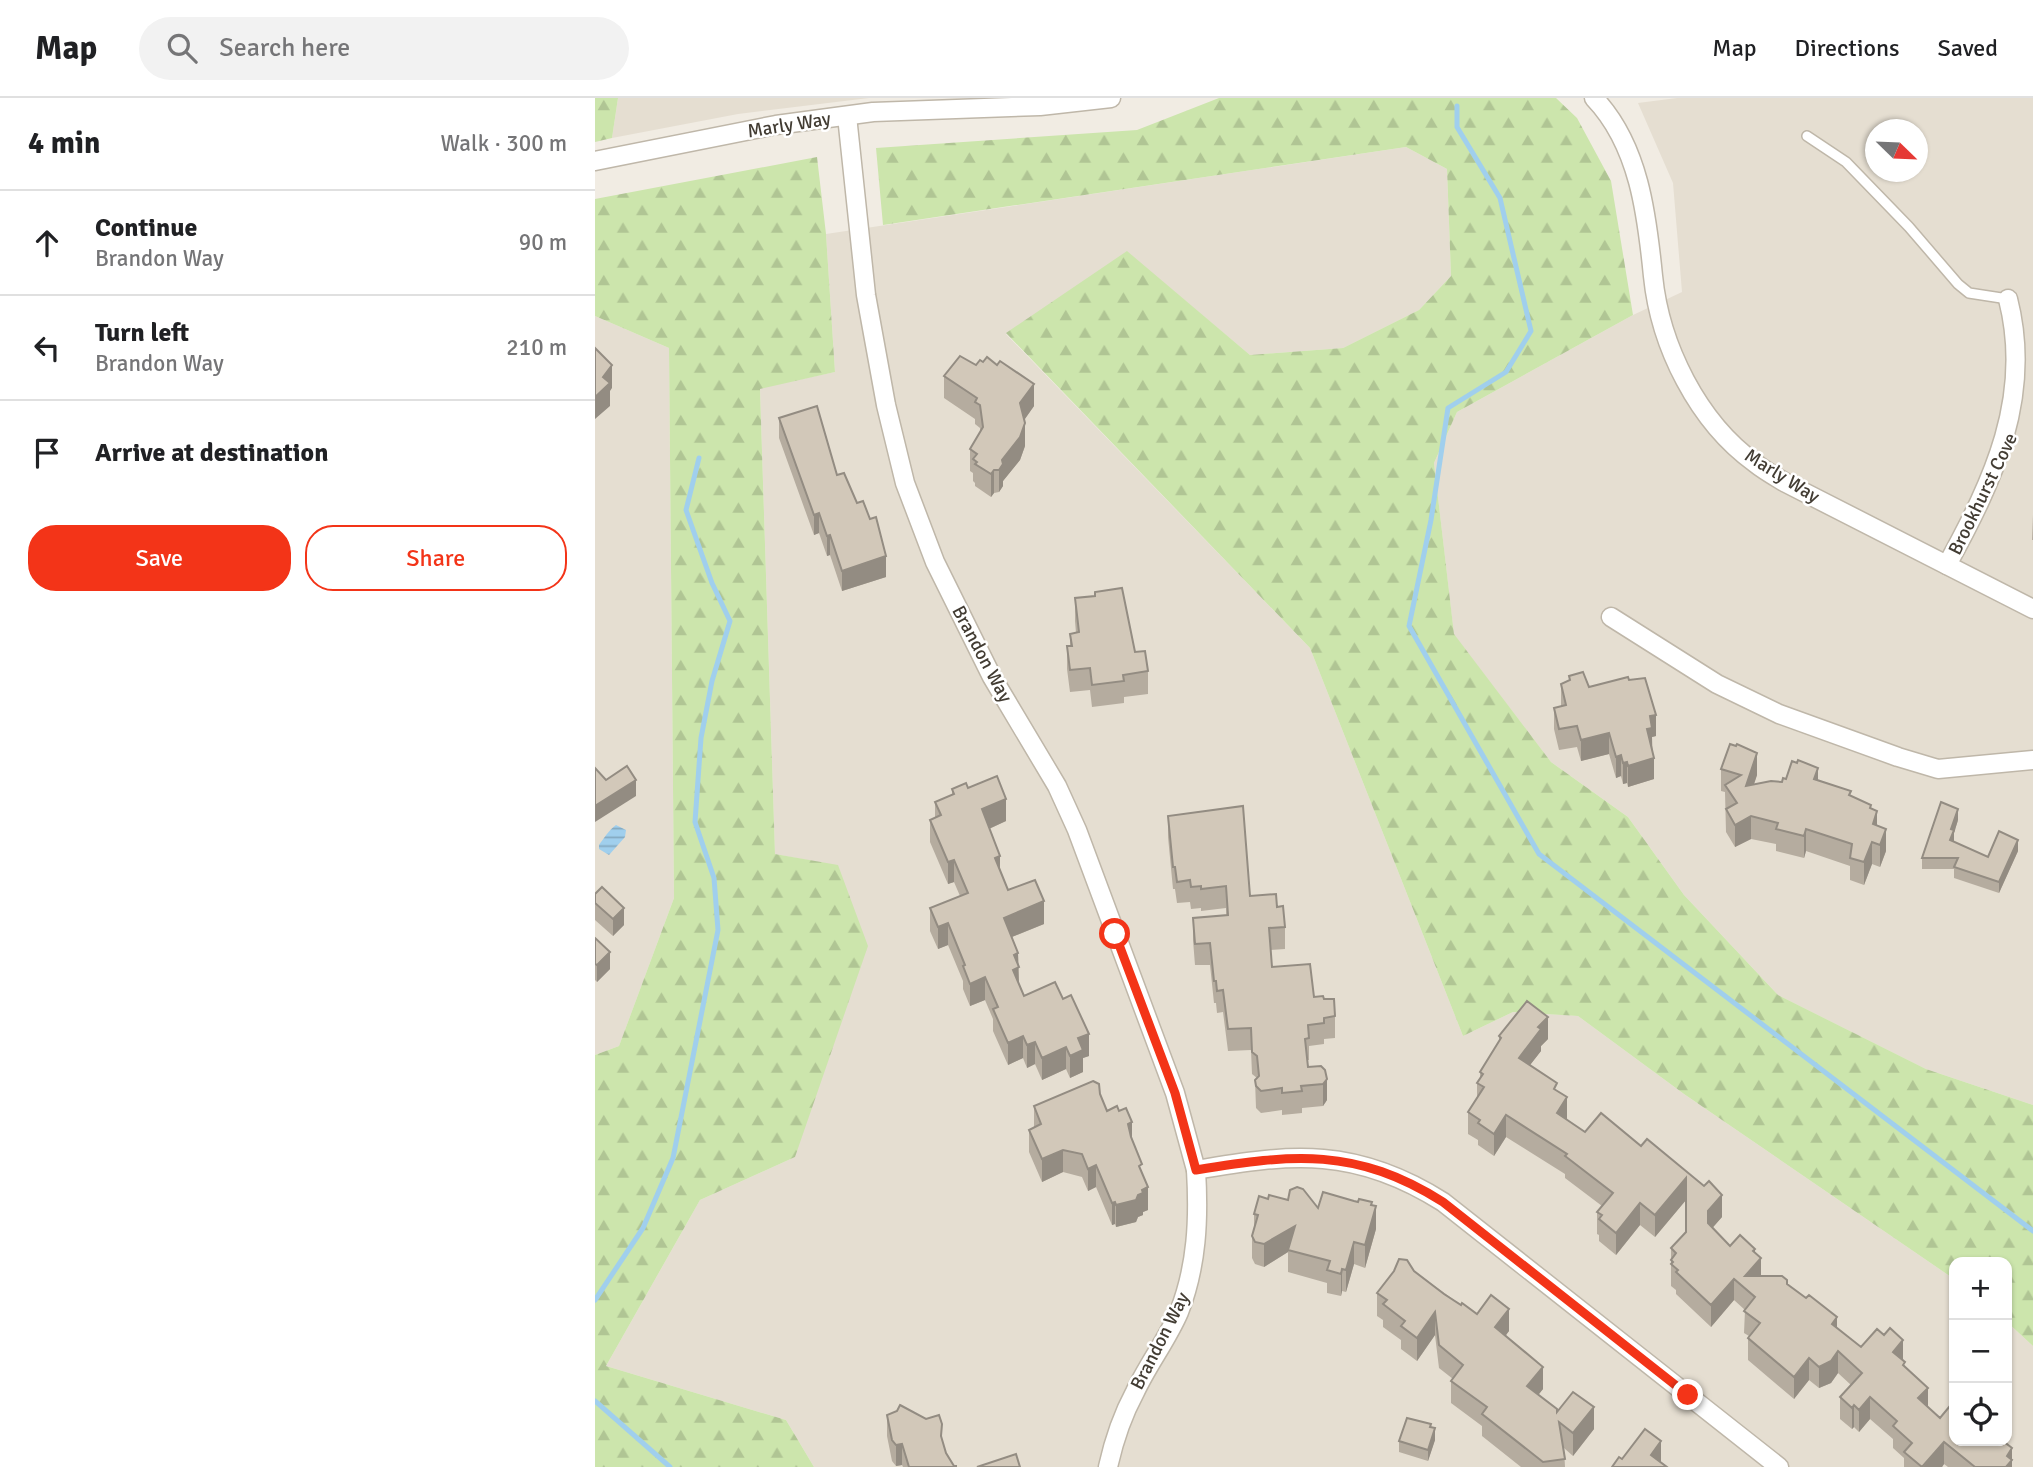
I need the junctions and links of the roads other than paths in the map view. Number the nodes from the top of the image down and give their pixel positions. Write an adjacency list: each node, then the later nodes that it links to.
1 (1111, 98): 3 (street, Marly Way)
2 (1594, 98): 8 (street, Marly Way)
3 (1040, 102): 4 (street, Marly Way)
4 (847, 116): 6 (street, Marly Way); 12 (street, Brandon Way)
5 (1807, 136): 7 (lane)
6 (595, 161)
7 (2008, 299): 8 (street, Brookhurst Cove)
8 (1947, 565): 9 (street, Marly Way)
9 (2033, 609)
10 (1611, 617): 11 (street)
11 (2033, 760)
12 (1196, 1170): 13 (street, Brandon Way); 14 (street)
13 (1108, 1467)
14 (1779, 1467)

